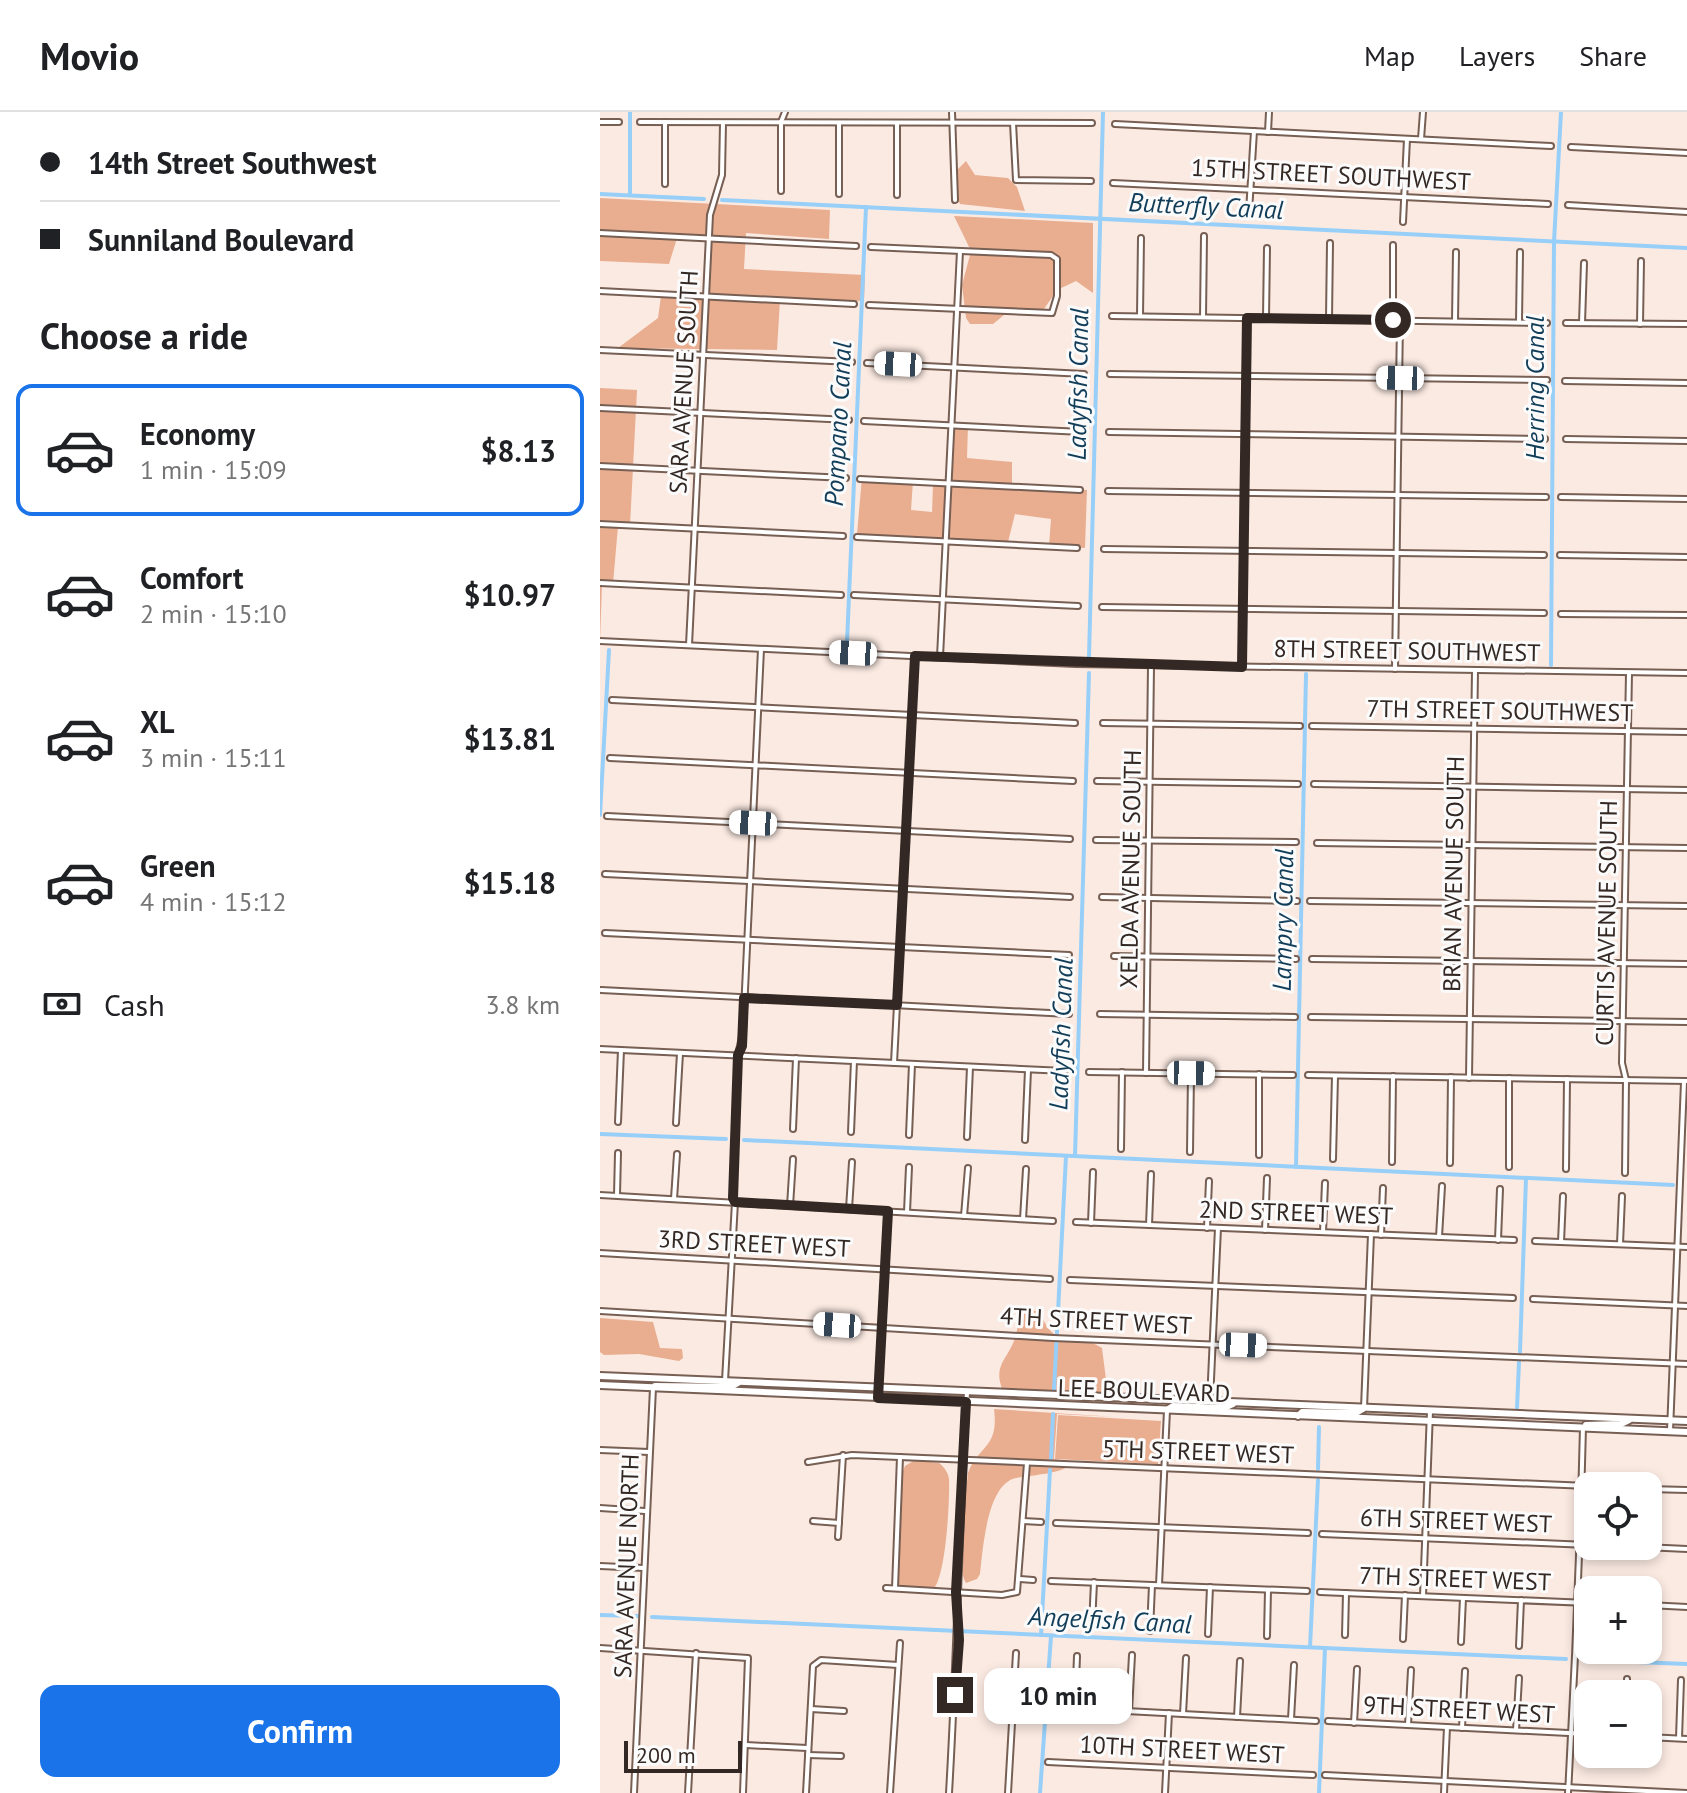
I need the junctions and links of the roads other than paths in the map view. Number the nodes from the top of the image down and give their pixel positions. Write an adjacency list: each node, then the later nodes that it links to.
1 (785, 112): 9 (street)
2 (952, 112): 13 (street)
3 (1269, 112): 18 (street)
4 (1423, 112): 20 (street)
5 (600, 122): 6 (street)
6 (619, 122)
7 (640, 122): 8 (street)
8 (665, 122): 10 (street); 26 (street)
9 (781, 122): 10 (street); 11 (street); 28 (street)
10 (723, 123): 41 (street, SARA AVENUE SOUTH)
11 (839, 123): 12 (street); 29 (street)
12 (897, 123): 13 (street); 30 (street)
13 (955, 123): 14 (street); 32 (street)
14 (1013, 123): 15 (street); 24 (street)
15 (1092, 123)
16 (1115, 124): 17 (street)
17 (1254, 131): 18 (street); 27 (street)
18 (1268, 132): 19 (street)
19 (1407, 139): 20 (street); 31 (street)
20 (1421, 139): 21 (street)
21 (1551, 146)
22 (1571, 147): 23 (street)
23 (1687, 153)
24 (1091, 181)
25 (1113, 183): 27 (street, 15TH STREET SOUTHWEST)
26 (665, 184)
27 (1251, 189): 31 (street, 15TH STREET SOUTHWEST); 35 (street)
28 (781, 191)
29 (839, 194)
30 (897, 195)
31 (1404, 197): 33 (street, 15TH STREET SOUTHWEST); 37 (street)
32 (955, 200)
33 (1548, 204)
34 (1568, 205): 36 (street)
35 (1249, 212)
36 (1687, 212)
37 (1403, 222)
38 (600, 233): 41 (street)
39 (1204, 236): 59 (street)
40 (1141, 238): 58 (street)
41 (709, 239): 44 (street); 53 (street, SARA AVENUE SOUTH)
42 (1330, 243): 62 (street)
43 (1393, 245): 63 (street)
44 (856, 246)
45 (871, 247): 47 (street)
46 (1267, 248): 61 (street)
47 (960, 251): 56 (street); 56 (street)
48 (1456, 252): 65 (street)
49 (1520, 252): 66 (street)
50 (1641, 261): 70 (street)
51 (1584, 263): 69 (street)
52 (600, 291): 53 (street)
53 (707, 297): 54 (street); 73 (street, SARA AVENUE SOUTH)
54 (854, 304)
55 (869, 305): 56 (street)
56 (957, 309): 76 (street)
57 (1112, 316): 58 (street)
58 (1140, 316): 59 (street)
59 (1203, 317): 60 (street)
60 (1247, 318): 61 (street); 79 (street)
61 (1266, 318): 62 (street)
62 (1329, 319): 63 (street)
63 (1393, 320): 64 (street)
64 (1400, 320): 65 (street); 80 (street)
65 (1455, 321): 66 (street)
66 (1519, 322): 67 (street)
67 (1547, 323)
68 (1566, 323): 69 (street)
69 (1582, 323): 70 (street)
70 (1640, 324): 71 (street)
71 (1687, 324)
72 (600, 350): 73 (street)
73 (704, 355): 74 (street); 85 (street, SARA AVENUE SOUTH)
74 (852, 362)
75 (867, 363): 76 (street)
76 (954, 367): 77 (street); 88 (street)
77 (1084, 374)
78 (1110, 374): 79 (street)
79 (1246, 376): 80 (street); 91 (street)
80 (1400, 378): 81 (street); 92 (street)
81 (1547, 380)
82 (1565, 381): 83 (street)
83 (1687, 383)
84 (600, 408): 85 (street)
85 (701, 413): 86 (street); 97 (street, SARA AVENUE SOUTH)
86 (849, 420)
87 (864, 421): 88 (street)
88 (951, 425): 89 (street); 100 (street)
89 (1082, 432)
90 (1109, 432): 91 (street)
91 (1245, 434): 92 (street); 103 (street)
92 (1399, 437): 93 (street); 104 (street)
93 (1545, 439)
94 (1566, 439): 95 (street)
95 (1687, 441)
96 (600, 466): 97 (street)
97 (698, 471): 98 (street); 109 (street, SARA AVENUE SOUTH)
98 (846, 478)
99 (860, 479): 100 (street)
100 (948, 483): 101 (street); 112 (street)
101 (1080, 490)
102 (1108, 491): 103 (street)
103 (1244, 493): 104 (street); 115 (street)
104 (1398, 495): 105 (street); 116 (street)
105 (1546, 497)
106 (1561, 497): 107 (street)
107 (1687, 499)
108 (600, 524): 109 (street)
109 (695, 529): 110 (street); 121 (street, SARA AVENUE SOUTH)
110 (843, 536)
111 (857, 537): 112 (street)
112 (946, 541): 113 (street); 124 (street)
113 (1077, 548)
114 (1104, 549): 115 (street)
115 (1244, 550): 116 (street); 127 (street)
116 (1397, 553): 117 (street); 128 (street)
117 (1544, 555)
118 (1560, 555): 119 (street)
119 (1687, 557)
120 (600, 583): 121 (street)
121 (692, 587): 122 (street); 133 (street, SARA AVENUE SOUTH)
122 (841, 595)
123 (854, 595): 124 (street)
124 (943, 600): 125 (street); 136 (street)
125 (1078, 606)
126 (1102, 607): 127 (street)
127 (1243, 609): 128 (street); 138 (street)
128 (1396, 611): 129 (street); 139 (street)
129 (1544, 613)
130 (1561, 614): 131 (street)
131 (1687, 615)
132 (600, 641): 133 (street, 8TH STREET SOUTHWEST)
133 (689, 645): 134 (street, 8TH STREET SOUTHWEST)
134 (761, 649): 135 (street, 8TH STREET SOUTHWEST); 144 (street)
135 (915, 656): 136 (street, 8TH STREET SOUTHWEST); 145 (street)
136 (940, 657): 137 (street, 8TH STREET SOUTHWEST)
137 (1151, 666): 138 (street, 8TH STREET SOUTHWEST); 148 (street, XELDA AVENUE SOUTH)
138 (1242, 667): 139 (street, 8TH STREET SOUTHWEST)
139 (1395, 669): 140 (street, 8TH STREET SOUTHWEST)
140 (1475, 671): 141 (street, 8TH STREET SOUTHWEST); 151 (street, BRIAN AVENUE SOUTH)
141 (1629, 673): 142 (street, 8TH STREET SOUTHWEST); 152 (street, CURTIS AVENUE SOUTH)
142 (1687, 673)
143 (612, 700): 144 (street)
144 (759, 707): 145 (street); 155 (street)
145 (912, 715): 146 (street); 156 (street)
146 (1075, 723)
147 (1103, 723): 148 (street)
148 (1151, 724): 149 (street); 159 (street, XELDA AVENUE SOUTH)
149 (1300, 726)
150 (1312, 726): 151 (street, 7TH STREET SOUTHWEST)
151 (1474, 729): 152 (street, 7TH STREET SOUTHWEST); 162 (street, BRIAN AVENUE SOUTH)
152 (1628, 731): 153 (street, 7TH STREET SOUTHWEST); 163 (street, CURTIS AVENUE SOUTH)
153 (1687, 732)
154 (610, 758): 155 (street)
155 (756, 765): 156 (street); 166 (street)
156 (909, 772): 157 (street); 167 (street)
157 (1073, 781)
158 (1097, 781): 159 (street)
159 (1150, 782): 160 (street); 170 (street, XELDA AVENUE SOUTH)
160 (1298, 784)
161 (1314, 784): 162 (street)
162 (1473, 787): 163 (street); 173 (street, BRIAN AVENUE SOUTH)
163 (1627, 789): 164 (street); 174 (street, CURTIS AVENUE SOUTH)
164 (1687, 790)
165 (607, 816): 166 (street)
166 (753, 823): 167 (street); 177 (street)
167 (906, 831): 168 (street); 178 (street)
168 (1070, 839)
169 (1096, 840): 170 (street)
170 (1149, 840): 171 (street); 181 (street, XELDA AVENUE SOUTH)
171 (1296, 842)
172 (1317, 843): 173 (street)
173 (1472, 845): 174 (street); 184 (street, BRIAN AVENUE SOUTH)
174 (1626, 847): 175 (street); 185 (street, CURTIS AVENUE SOUTH)
175 (1687, 848)
176 (605, 874): 177 (street)
177 (750, 881): 178 (street); 188 (street)
178 (903, 889): 179 (street); 189 (street)
179 (1070, 897)
180 (1102, 897): 181 (street)
181 (1148, 898): 182 (street); 192 (street, XELDA AVENUE SOUTH)
182 (1297, 901)
183 (1310, 901): 184 (street)
184 (1471, 903): 185 (street); 195 (street, BRIAN AVENUE SOUTH)
185 (1625, 905): 186 (street); 196 (street, CURTIS AVENUE SOUTH)
186 (1687, 906)
187 (605, 933): 188 (street)
188 (747, 940): 189 (street); 199 (street)
189 (900, 947): 190 (street); 200 (street)
190 (1069, 955)
191 (1114, 956): 192 (street)
192 (1147, 956): 193 (street); 203 (street, XELDA AVENUE SOUTH)
193 (1296, 959)
194 (1312, 959): 195 (street)
195 (1471, 961): 196 (street); 206 (street, BRIAN AVENUE SOUTH)
196 (1624, 963): 197 (street); 207 (street, CURTIS AVENUE SOUTH)
197 (1687, 964)
198 (601, 990): 199 (street)
199 (744, 998): 200 (street); 212 (street)
200 (897, 1005): 201 (street); 215 (street)
201 (1069, 1014)
202 (1100, 1014): 203 (street)
203 (1147, 1015): 204 (street); 222 (street, XELDA AVENUE SOUTH)
204 (1295, 1017)
205 (1311, 1017): 206 (street)
206 (1470, 1019): 207 (street); 230 (street, BRIAN AVENUE SOUTH)
207 (1623, 1022): 208 (street); 233 (street, CURTIS AVENUE SOUTH)
208 (1687, 1022)
209 (600, 1049): 210 (street)
210 (621, 1050): 211 (street); 235 (street)
211 (680, 1053): 212 (street); 236 (street)
212 (738, 1055): 213 (street); 271 (street)
213 (796, 1058): 214 (street); 237 (street)
214 (854, 1061): 215 (street); 238 (street)
215 (894, 1063): 216 (street)
216 (912, 1064): 217 (street); 239 (street)
217 (970, 1067): 218 (street); 240 (street)
218 (1028, 1070): 219 (street); 241 (street)
219 (1065, 1071)
220 (1089, 1072): 221 (street)
221 (1122, 1072): 222 (street); 242 (street)
222 (1146, 1073): 223 (street)
223 (1191, 1073): 224 (street); 243 (street)
224 (1259, 1074): 225 (street); 246 (street)
225 (1293, 1075)
226 (1308, 1075): 227 (street)
227 (1335, 1076): 228 (street); 248 (street)
228 (1393, 1076): 229 (street); 250 (street)
229 (1451, 1077): 230 (street); 251 (street)
230 (1469, 1078): 231 (street)
231 (1509, 1078): 232 (street); 253 (street)
232 (1567, 1079): 233 (street); 256 (street)
233 (1626, 1080): 234 (street); 258 (street, CURTIS AVENUE SOUTH)
234 (1686, 1081): 294 (street)
235 (618, 1122)
236 (676, 1123)
237 (793, 1129)
238 (851, 1132)
239 (909, 1135)
240 (967, 1137)
241 (1025, 1140)
242 (1121, 1149)
243 (1190, 1152)
244 (618, 1153): 267 (street)
245 (677, 1154): 270 (street)
246 (1259, 1155)
247 (793, 1159): 272 (street)
248 (1333, 1159)
249 (852, 1162): 273 (street)
250 (1392, 1162)
251 (1450, 1163)
252 (909, 1167): 275 (street)
253 (1509, 1167)
254 (968, 1168): 276 (street)
255 (1026, 1169): 277 (street)
256 (1566, 1169)
257 (1093, 1172): 280 (street)
258 (1625, 1173)
259 (1151, 1174): 281 (street)
260 (1267, 1178): 284 (street)
261 (1209, 1181): 282 (street)
262 (1325, 1183): 285 (street)
263 (1442, 1186): 288 (street)
264 (1383, 1188): 287 (street)
265 (1500, 1189): 289 (street)
266 (600, 1195): 267 (street)
267 (617, 1195): 270 (street)
268 (1563, 1196): 292 (street)
269 (1622, 1196): 293 (street)
270 (674, 1199): 271 (street)
271 (735, 1202): 272 (street); 297 (street)
272 (790, 1206): 273 (street)
273 (849, 1209): 274 (street)
274 (888, 1211): 275 (street); 298 (street)
275 (907, 1212): 276 (street)
276 (964, 1216): 277 (street)
277 (1023, 1219): 278 (street)
278 (1053, 1221)
279 (1076, 1222): 280 (street, 2ND STREET WEST)
280 (1091, 1223): 281 (street, 2ND STREET WEST)
281 (1149, 1225): 282 (street, 2ND STREET WEST)
282 (1207, 1228): 283 (street, 2ND STREET WEST)
283 (1218, 1228): 284 (street, 2ND STREET WEST); 301 (street)
284 (1265, 1230): 285 (street, 2ND STREET WEST)
285 (1323, 1232): 286 (street, 2ND STREET WEST)
286 (1371, 1234): 287 (street, 2ND STREET WEST); 302 (street)
287 (1381, 1235): 288 (street, 2ND STREET WEST)
288 (1439, 1237): 289 (street, 2ND STREET WEST)
289 (1498, 1240): 290 (street, 2ND STREET WEST)
290 (1514, 1240)
291 (1535, 1241): 292 (street)
292 (1561, 1242): 293 (street)
293 (1620, 1244): 294 (street)
294 (1678, 1247): 295 (street); 305 (street)
295 (1687, 1247)
296 (600, 1253): 297 (street, 3RD STREET WEST)
297 (732, 1261): 298 (street, 3RD STREET WEST); 308 (street)
298 (886, 1270): 299 (street, 3RD STREET WEST); 309 (street)
299 (1050, 1279)
300 (1070, 1280): 301 (street)
301 (1215, 1286): 302 (street); 310 (street)
302 (1368, 1292): 303 (street); 311 (street)
303 (1513, 1298)
304 (1533, 1299): 305 (street)
305 (1675, 1305): 306 (street); 312 (street)
306 (1687, 1306)
307 (600, 1311): 308 (street, 4TH STREET WEST)
308 (729, 1319): 309 (street, 4TH STREET WEST); 315 (street)
309 (882, 1328): 310 (street, 4TH STREET WEST); 319 (street)
310 (1213, 1344): 311 (street, 4TH STREET WEST); 322 (street)
311 (1366, 1351): 312 (street, 4TH STREET WEST); 325 (street)
312 (1673, 1363): 313 (street, 4TH STREET WEST); 330 (street)
313 (1687, 1364)
314 (600, 1376): 315 (main road, LEE BOULEVARD)
315 (725, 1381): 316 (main road, LEE BOULEVARD)
316 (741, 1382): 318 (main road); 319 (main road, LEE BOULEVARD)
317 (600, 1385): 318 (main road, LEE BOULEVARD)
318 (653, 1388): 321 (main road, LEE BOULEVARD); 337 (street, SARA AVENUE NORTH)
319 (879, 1388): 320 (main road, LEE BOULEVARD); 321 (street)
320 (967, 1392): 322 (main road, LEE BOULEVARD); 323 (street)
321 (878, 1398): 323 (main road, LEE BOULEVARD)
322 (1210, 1401): 324 (main road, LEE BOULEVARD)
323 (966, 1402): 326 (main road, LEE BOULEVARD); 340 (street)
324 (1236, 1402): 325 (main road, LEE BOULEVARD); 326 (main road)
325 (1364, 1408): 327 (main road, LEE BOULEVARD); 328 (main road)
326 (1167, 1410): 328 (main road, LEE BOULEVARD); 343 (street)
327 (1430, 1411): 329 (main road, LEE BOULEVARD); 331 (street)
328 (1298, 1416): 331 (main road, LEE BOULEVARD)
329 (1633, 1419): 330 (main road, LEE BOULEVARD); 333 (main road)
330 (1671, 1420): 332 (main road, LEE BOULEVARD); 334 (street)
331 (1430, 1421): 333 (main road, LEE BOULEVARD); 345 (street)
332 (1687, 1421)
333 (1583, 1427): 334 (main road, LEE BOULEVARD); 344 (street)
334 (1670, 1431): 335 (main road, LEE BOULEVARD)
335 (1687, 1432)
336 (600, 1450): 337 (street)
337 (649, 1452): 350 (street, SARA AVENUE NORTH)
338 (843, 1455): 339 (street, 5TH STREET WEST); 341 (street, 5TH STREET WEST); 354 (street)
339 (900, 1457): 340 (street, 5TH STREET WEST); 374 (street)
340 (963, 1460): 342 (street, 5TH STREET WEST); 377 (street)
341 (808, 1462)
342 (1027, 1463): 343 (street, 5TH STREET WEST); 352 (street)
343 (1164, 1469): 345 (street, 5TH STREET WEST); 356 (street)
344 (1581, 1472)
345 (1427, 1480): 346 (street, 5TH STREET WEST); 360 (street)
346 (1574, 1486)
347 (1662, 1489): 348 (street)
348 (1687, 1490)
349 (600, 1508): 350 (street)
350 (645, 1511): 365 (street, SARA AVENUE NORTH)
351 (813, 1521): 354 (street)
352 (1023, 1521): 353 (street); 366 (street)
353 (1041, 1522)
354 (839, 1523): 359 (street)
355 (1056, 1523): 356 (street)
356 (1162, 1527): 357 (street); 371 (street)
357 (1308, 1533)
358 (1322, 1534): 360 (street, 6TH STREET WEST)
359 (838, 1537)
360 (1425, 1538): 361 (street, 6TH STREET WEST); 381 (street)
361 (1574, 1544)
362 (1662, 1548): 363 (street)
363 (1687, 1549)
364 (600, 1566): 365 (street)
365 (644, 1568): 397 (street, SARA AVENUE NORTH)
366 (1020, 1579): 367 (street); 377 (street)
367 (1033, 1580)
368 (1051, 1581): 369 (street)
369 (1094, 1582): 370 (street); 387 (street)
370 (1152, 1585): 371 (street); 388 (street)
371 (1159, 1585): 372 (street)
372 (1210, 1587): 375 (street); 389 (street)
373 (886, 1588): 374 (street)
374 (895, 1588): 377 (street)
375 (1268, 1590): 376 (street); 391 (street)
376 (1307, 1591)
377 (956, 1592): 447 (street)
378 (1320, 1592): 379 (street, 7TH STREET WEST)
379 (1346, 1593): 380 (street, 7TH STREET WEST); 390 (street)
380 (1405, 1595): 381 (street, 7TH STREET WEST); 392 (street)
381 (1423, 1596): 382 (street, 7TH STREET WEST)
382 (1463, 1598): 383 (street, 7TH STREET WEST); 393 (street)
383 (1521, 1600): 384 (street, 7TH STREET WEST); 395 (street)
384 (1574, 1602)
385 (1662, 1606): 386 (street)
386 (1687, 1607)
387 (1092, 1625)
388 (1150, 1631)
389 (1208, 1634)
390 (1345, 1635)
391 (1267, 1636)
392 (1403, 1639)
393 (1461, 1642)
394 (900, 1643): 405 (street)
395 (1519, 1646)
396 (600, 1648): 397 (street)
397 (642, 1650): 398 (street); 442 (street, SARA AVENUE NORTH)
398 (696, 1653): 433 (street); 443 (street)
399 (1016, 1653): 448 (street)
400 (1132, 1655): 416 (street)
401 (1077, 1656): 413 (street)
402 (1186, 1658): 418 (street)
403 (1240, 1661): 419 (street)
404 (1575, 1664): 428 (street)
405 (898, 1665): 414 (street); 446 (street)
406 (1294, 1665): 420 (street)
407 (1357, 1669): 423 (street)
408 (1411, 1670): 424 (street)
409 (1465, 1671): 426 (street)
410 (1519, 1678): 427 (street)
411 (1681, 1680): 431 (street)
412 (1051, 1707): 413 (street)
413 (1075, 1708): 416 (street)
414 (811, 1709): 415 (street); 434 (street)
415 (844, 1711)
416 (1129, 1711): 417 (street)
417 (1169, 1713): 418 (street); 437 (street)
418 (1183, 1714): 419 (street)
419 (1237, 1717): 420 (street)
420 (1291, 1719): 421 (street)
421 (1316, 1721)
422 (1328, 1721): 423 (street, 9TH STREET WEST)
423 (1354, 1723): 424 (street, 9TH STREET WEST)
424 (1408, 1725): 425 (street, 9TH STREET WEST)
425 (1447, 1727): 426 (street, 9TH STREET WEST); 440 (street)
426 (1462, 1728): 427 (street, 9TH STREET WEST)
427 (1516, 1730): 428 (street, 9TH STREET WEST)
428 (1571, 1733): 429 (street, 9TH STREET WEST); 441 (street)
429 (1574, 1733)
430 (1662, 1737): 431 (street)
431 (1679, 1738): 432 (street)
432 (1687, 1739)
433 (746, 1745): 434 (street); 444 (street)
434 (808, 1751): 435 (street); 445 (street)
435 (841, 1756)
436 (1048, 1762): 437 (street, 10TH STREET WEST)
437 (1167, 1767): 438 (street, 10TH STREET WEST); 449 (street)
438 (1313, 1775)
439 (1325, 1775): 440 (street)
440 (1444, 1781): 441 (street); 450 (street)
441 (1568, 1790): 451 (street)
442 (634, 1793)
443 (688, 1793)
444 (743, 1793)
445 (806, 1793)
446 (890, 1793)
447 (949, 1793)
448 (1008, 1793)
449 (1165, 1793)
450 (1444, 1793)
451 (1687, 1793)

